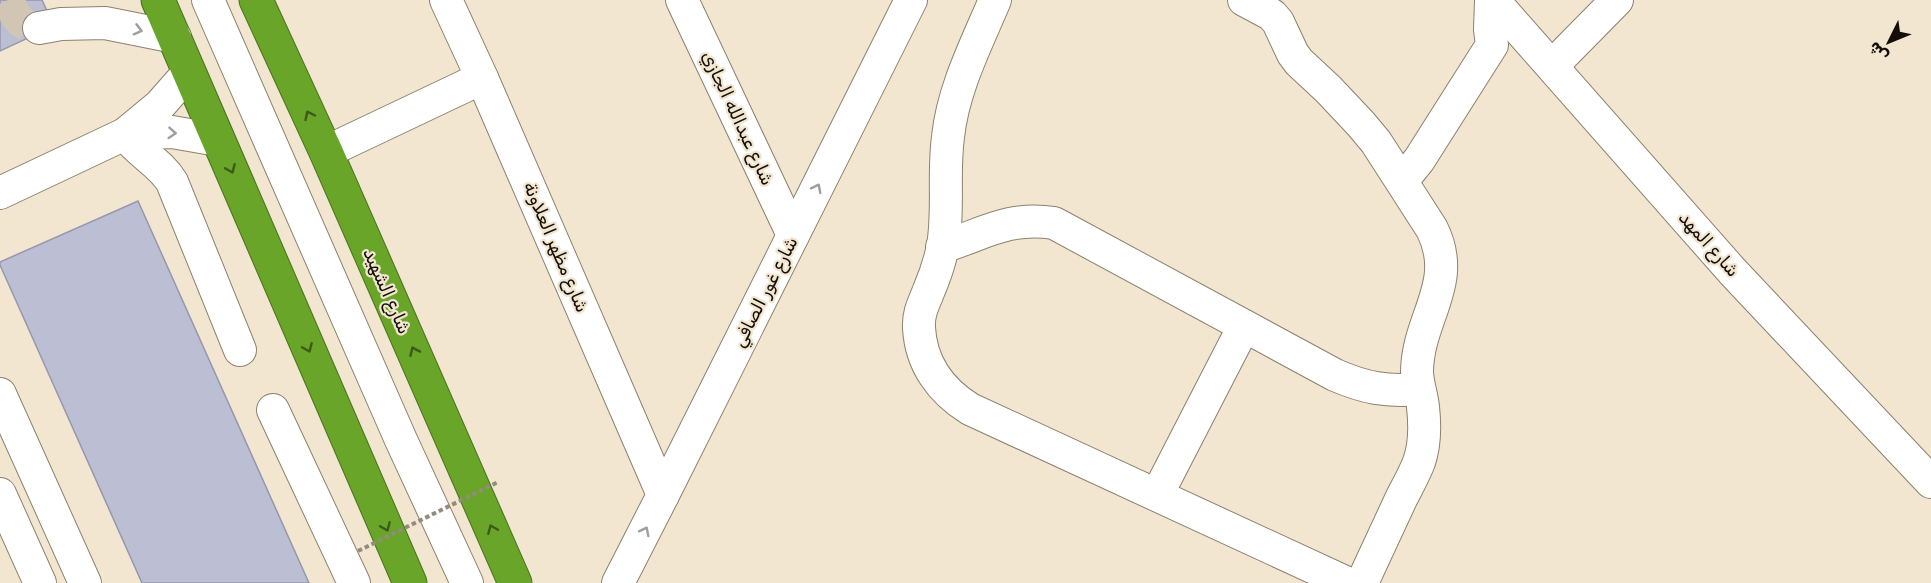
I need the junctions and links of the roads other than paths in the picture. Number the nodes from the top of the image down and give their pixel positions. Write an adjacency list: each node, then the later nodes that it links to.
1 (158, 0): 14 (highway)
2 (193, 0): 39 (street)
3 (208, 0): 40 (street)
4 (256, 0): 21 (highway, شارع الشهيد, one-way to 4)
5 (446, 0): 18 (street, شارع مظهر العلاونة)
6 (682, 0): 24 (street, شارع عبدالله الجازي)
7 (911, 0): 24 (street, شارع غور الصافي, one-way to 7)
8 (995, 0): 25 (street)
9 (1244, 0): 22 (street)
10 (1492, 0): 15 (street); 16 (street, شارع المهد)
11 (1617, 0): 16 (street)
12 (100, 12): 13 (street); 14 (street, one-way to 14)
13 (39, 28)
14 (175, 37): 17 (highway)
15 (1492, 45): 16 (street); 22 (street)
16 (1542, 55): 31 (street, شارع المهد)
17 (189, 72): 19 (street); 20 (highway)
18 (482, 78): 21 (street); 33 (street, شارع مظهر العلاونة)
19 (125, 134): 20 (street, one-way to 20); 23 (street); 27 (street)
20 (218, 140): 38 (highway, one-way to 38)
21 (326, 152): 41 (highway, شارع الشهيد, one-way to 21)
22 (1402, 181): 28 (street)
23 (0, 193)
24 (793, 235): 33 (street, شارع غور الصافي)
25 (942, 248): 26 (street); 34 (street)
26 (1244, 326): 28 (street); 34 (street)
27 (240, 350)
28 (1419, 389): 44 (street)
29 (0, 394): 35 (street)
30 (273, 410): 37 (street)
31 (1931, 482)
32 (0, 494): 36 (street)
33 (663, 495): 42 (street, شارع غور الصافي, one-way to 33)
34 (1157, 495): 43 (street)
35 (72, 579)
36 (40, 583)
37 (354, 583)
38 (410, 583)
39 (452, 583)
40 (467, 583)
41 (515, 583)
42 (618, 583)
43 (1347, 583)
44 (1362, 583)

